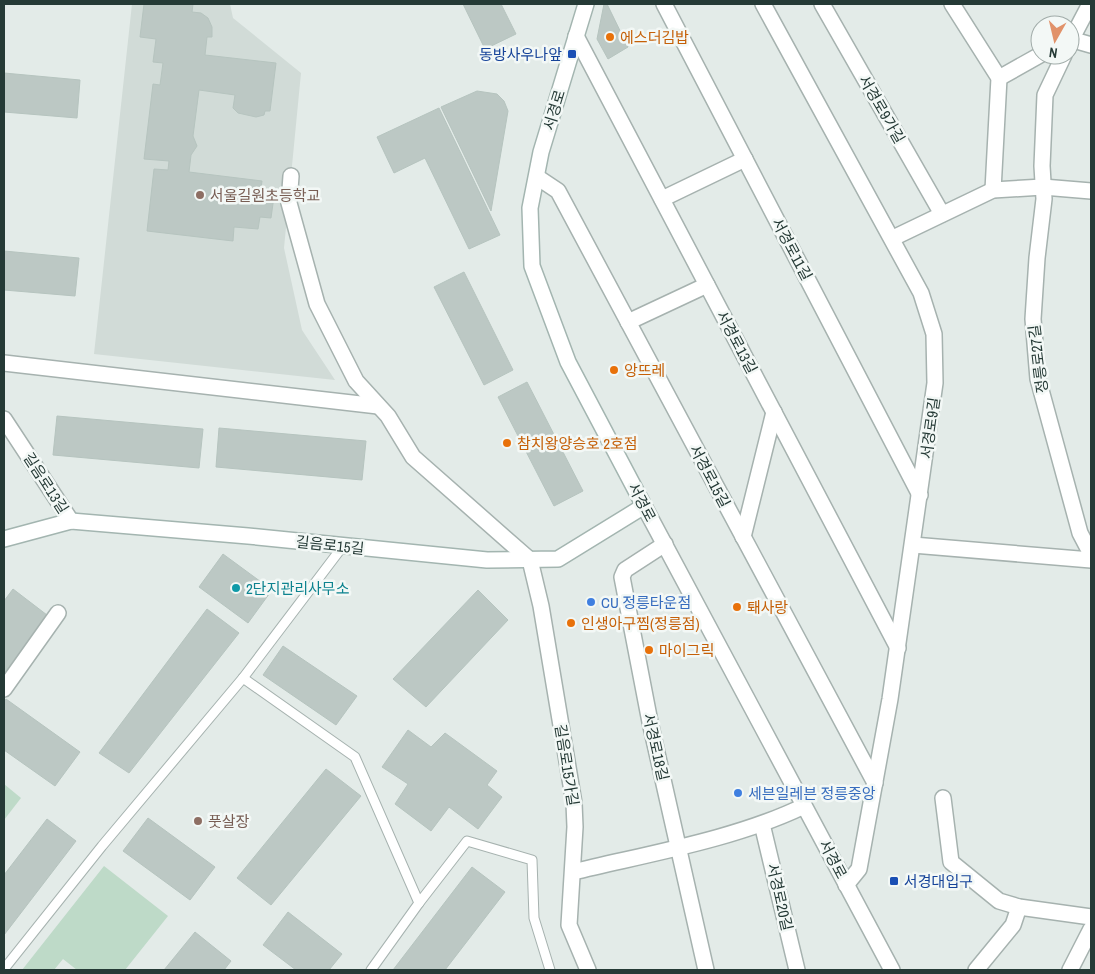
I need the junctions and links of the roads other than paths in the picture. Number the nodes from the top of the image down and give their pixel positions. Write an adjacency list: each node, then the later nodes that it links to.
1 (586, 4): 8 (street, 서경로)
2 (664, 4): 12 (street, 서경로11길)
3 (763, 4): 20 (street, 서경로9길)
4 (822, 4): 19 (street, 서경로9가길)
5 (952, 4): 11 (street)
6 (1090, 4): 7 (street)
7 (1080, 23)
8 (576, 36): 14 (street, 서경로); 18 (street, 서경로13길)
9 (1030, 61): 11 (street)
10 (1060, 65): 15 (street, 정릉로27길)
11 (999, 78): 16 (street)
12 (745, 159): 18 (street); 27 (street, 서경로11길)
13 (291, 176): 24 (street)
14 (537, 177): 22 (street, 서경로15길); 28 (street, 서경로)
15 (1043, 187): 16 (street); 17 (street); 35 (street, 정릉로27길)
16 (993, 190): 19 (street)
17 (1091, 191)
18 (662, 199): 21 (street, 서경로13길)
19 (942, 214): 20 (street)
20 (892, 238): 27 (street, 서경로9길)
21 (707, 285): 22 (street); 25 (street, 서경로13길)
22 (628, 322): 30 (street, 서경로15길)
23 (4, 364): 24 (street)
24 (378, 406): 36 (street)
25 (774, 412): 30 (street); 39 (street, 서경로13길)
26 (4, 419): 29 (street, 길음로13길)
27 (920, 495): 33 (street, 서경로9길)
28 (644, 506): 32 (street, 서경로); 36 (street, 길음로15길)
29 (72, 521): 31 (street, 길음로15길); 34 (street, 길음로15길)
30 (743, 537): 42 (street, 서경로15길)
31 (4, 539)
32 (665, 544): 44 (street, 서경로); 46 (street, 서경로18길)
33 (913, 545): 37 (street); 39 (street, 서경로9길)
34 (343, 546): 36 (street, 길음로15길); 40 (lane)
35 (1091, 554)
36 (530, 560): 47 (street, 길음로15가길)
37 (1091, 560)
38 (58, 613): 41 (street)
39 (898, 648): 42 (street, 서경로9길)
40 (243, 678): 49 (lane); 53 (lane)
41 (4, 689)
42 (875, 783): 48 (street, 서경로9길)
43 (943, 798): 50 (street)
44 (804, 806): 45 (street); 48 (street, 서경로)
45 (762, 824): 46 (street); 58 (street, 서경로20길)
46 (679, 846): 47 (street); 57 (street, 서경로18길)
47 (573, 872): 56 (street, 길음로15가길)
48 (846, 885): 59 (street, 서경로)
49 (419, 903): 54 (lane); 55 (lane)
50 (1019, 906): 51 (street); 60 (street)
51 (1091, 917)
52 (1091, 929): 61 (street)
53 (4, 969)
54 (371, 970)
55 (550, 970)
56 (588, 970)
57 (706, 970)
58 (797, 970)
59 (892, 970)
60 (976, 970)
61 (1070, 970)

